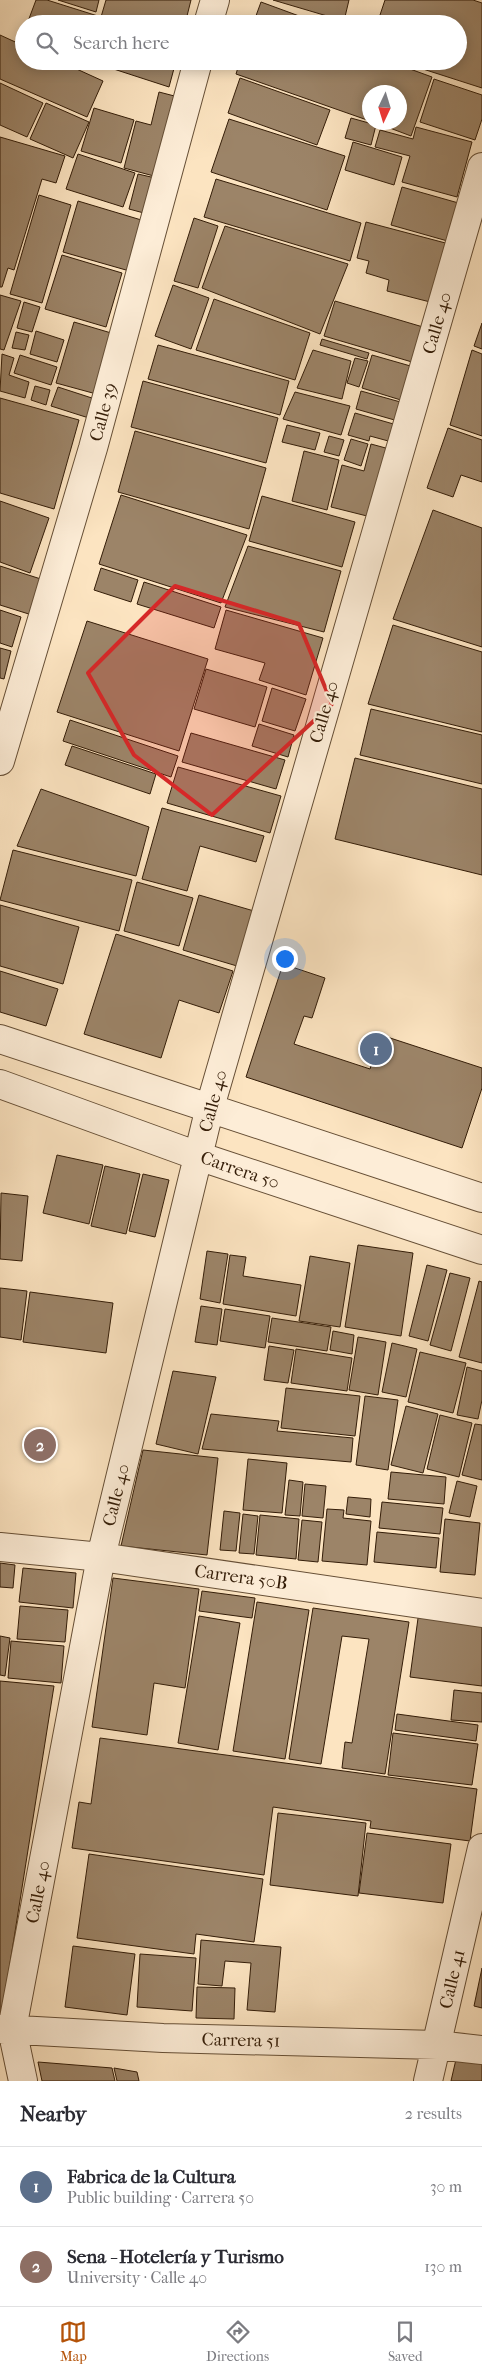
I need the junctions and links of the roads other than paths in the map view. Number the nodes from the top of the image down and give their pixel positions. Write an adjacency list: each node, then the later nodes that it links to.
1 (215, 0): 2 (street)
2 (211, 15)
3 (196, 70): 5 (street, Calle 39)
4 (481, 175): 8 (street, Calle 40)
5 (0, 761)
6 (0, 1039): 8 (street)
7 (0, 1084): 9 (street, Carrera 50)
8 (210, 1107): 9 (street, Calle 40); 10 (street)
9 (198, 1156): 11 (street, Carrera 50); 13 (street, Calle 40)
10 (482, 1198)
11 (482, 1250)
12 (0, 1547): 13 (street, Carrera 50B)
13 (101, 1557): 14 (street, Carrera 50B); 16 (street, Calle 40)
14 (482, 1612)
15 (482, 1848): 17 (street, Calle 41)
16 (6, 2029): 17 (street, Carrera 51); 19 (street, Calle 40)
17 (437, 2046): 18 (street, Carrera 51); 20 (street, Calle 41)
18 (482, 2050)
19 (23, 2081)
20 (428, 2081)

